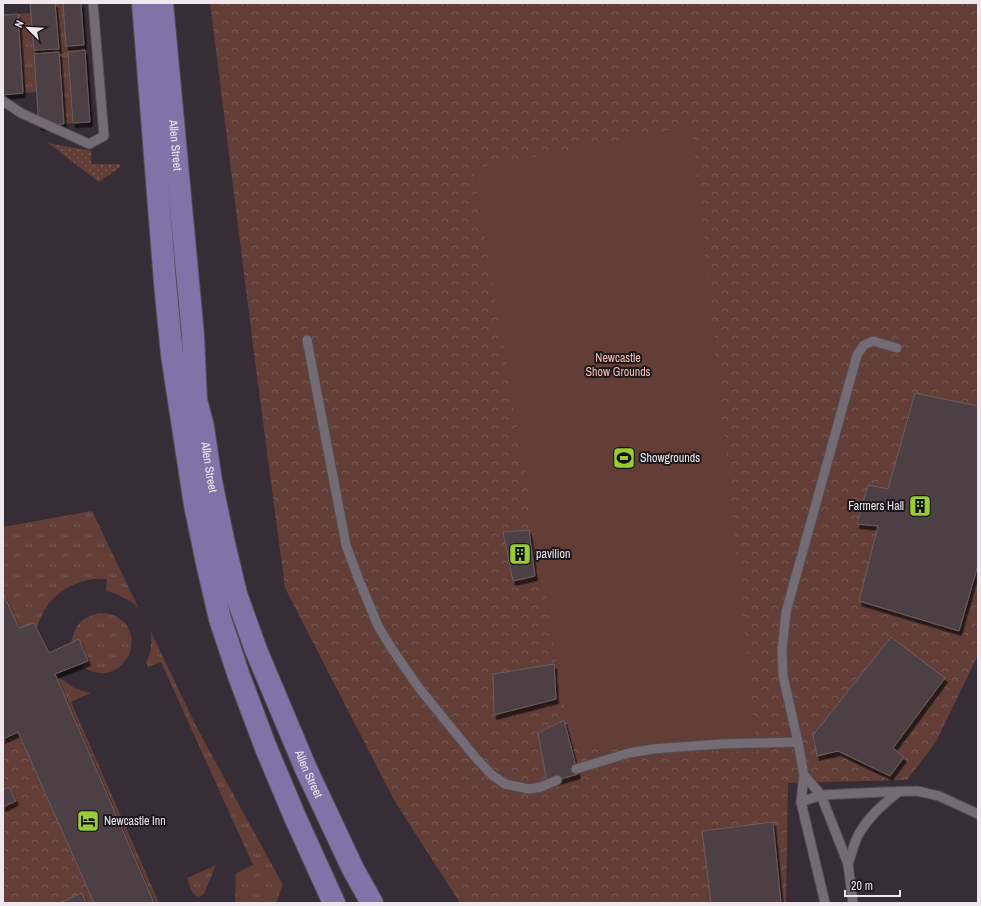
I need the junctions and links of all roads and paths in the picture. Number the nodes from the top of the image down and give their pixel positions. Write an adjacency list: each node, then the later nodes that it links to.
1 (93, 3): 4 (lane)
2 (143, 3): 16 (main road, Allen Street)
3 (162, 3): 17 (main road, Allen Street)
4 (3, 101)
5 (307, 340): 10 (lane)
6 (897, 348): 7 (lane)
7 (798, 742): 8 (lane); 9 (lane)
8 (576, 769)
9 (804, 775): 12 (lane); 13 (lane)
10 (558, 780)
11 (898, 792): 12 (lane); 14 (lane); 15 (lane)
12 (821, 795): 13 (lane); 15 (lane)
13 (802, 802): 18 (lane)
14 (978, 814)
15 (848, 864): 19 (lane)
16 (334, 903)
17 (372, 903)
18 (825, 903)
19 (853, 903)

